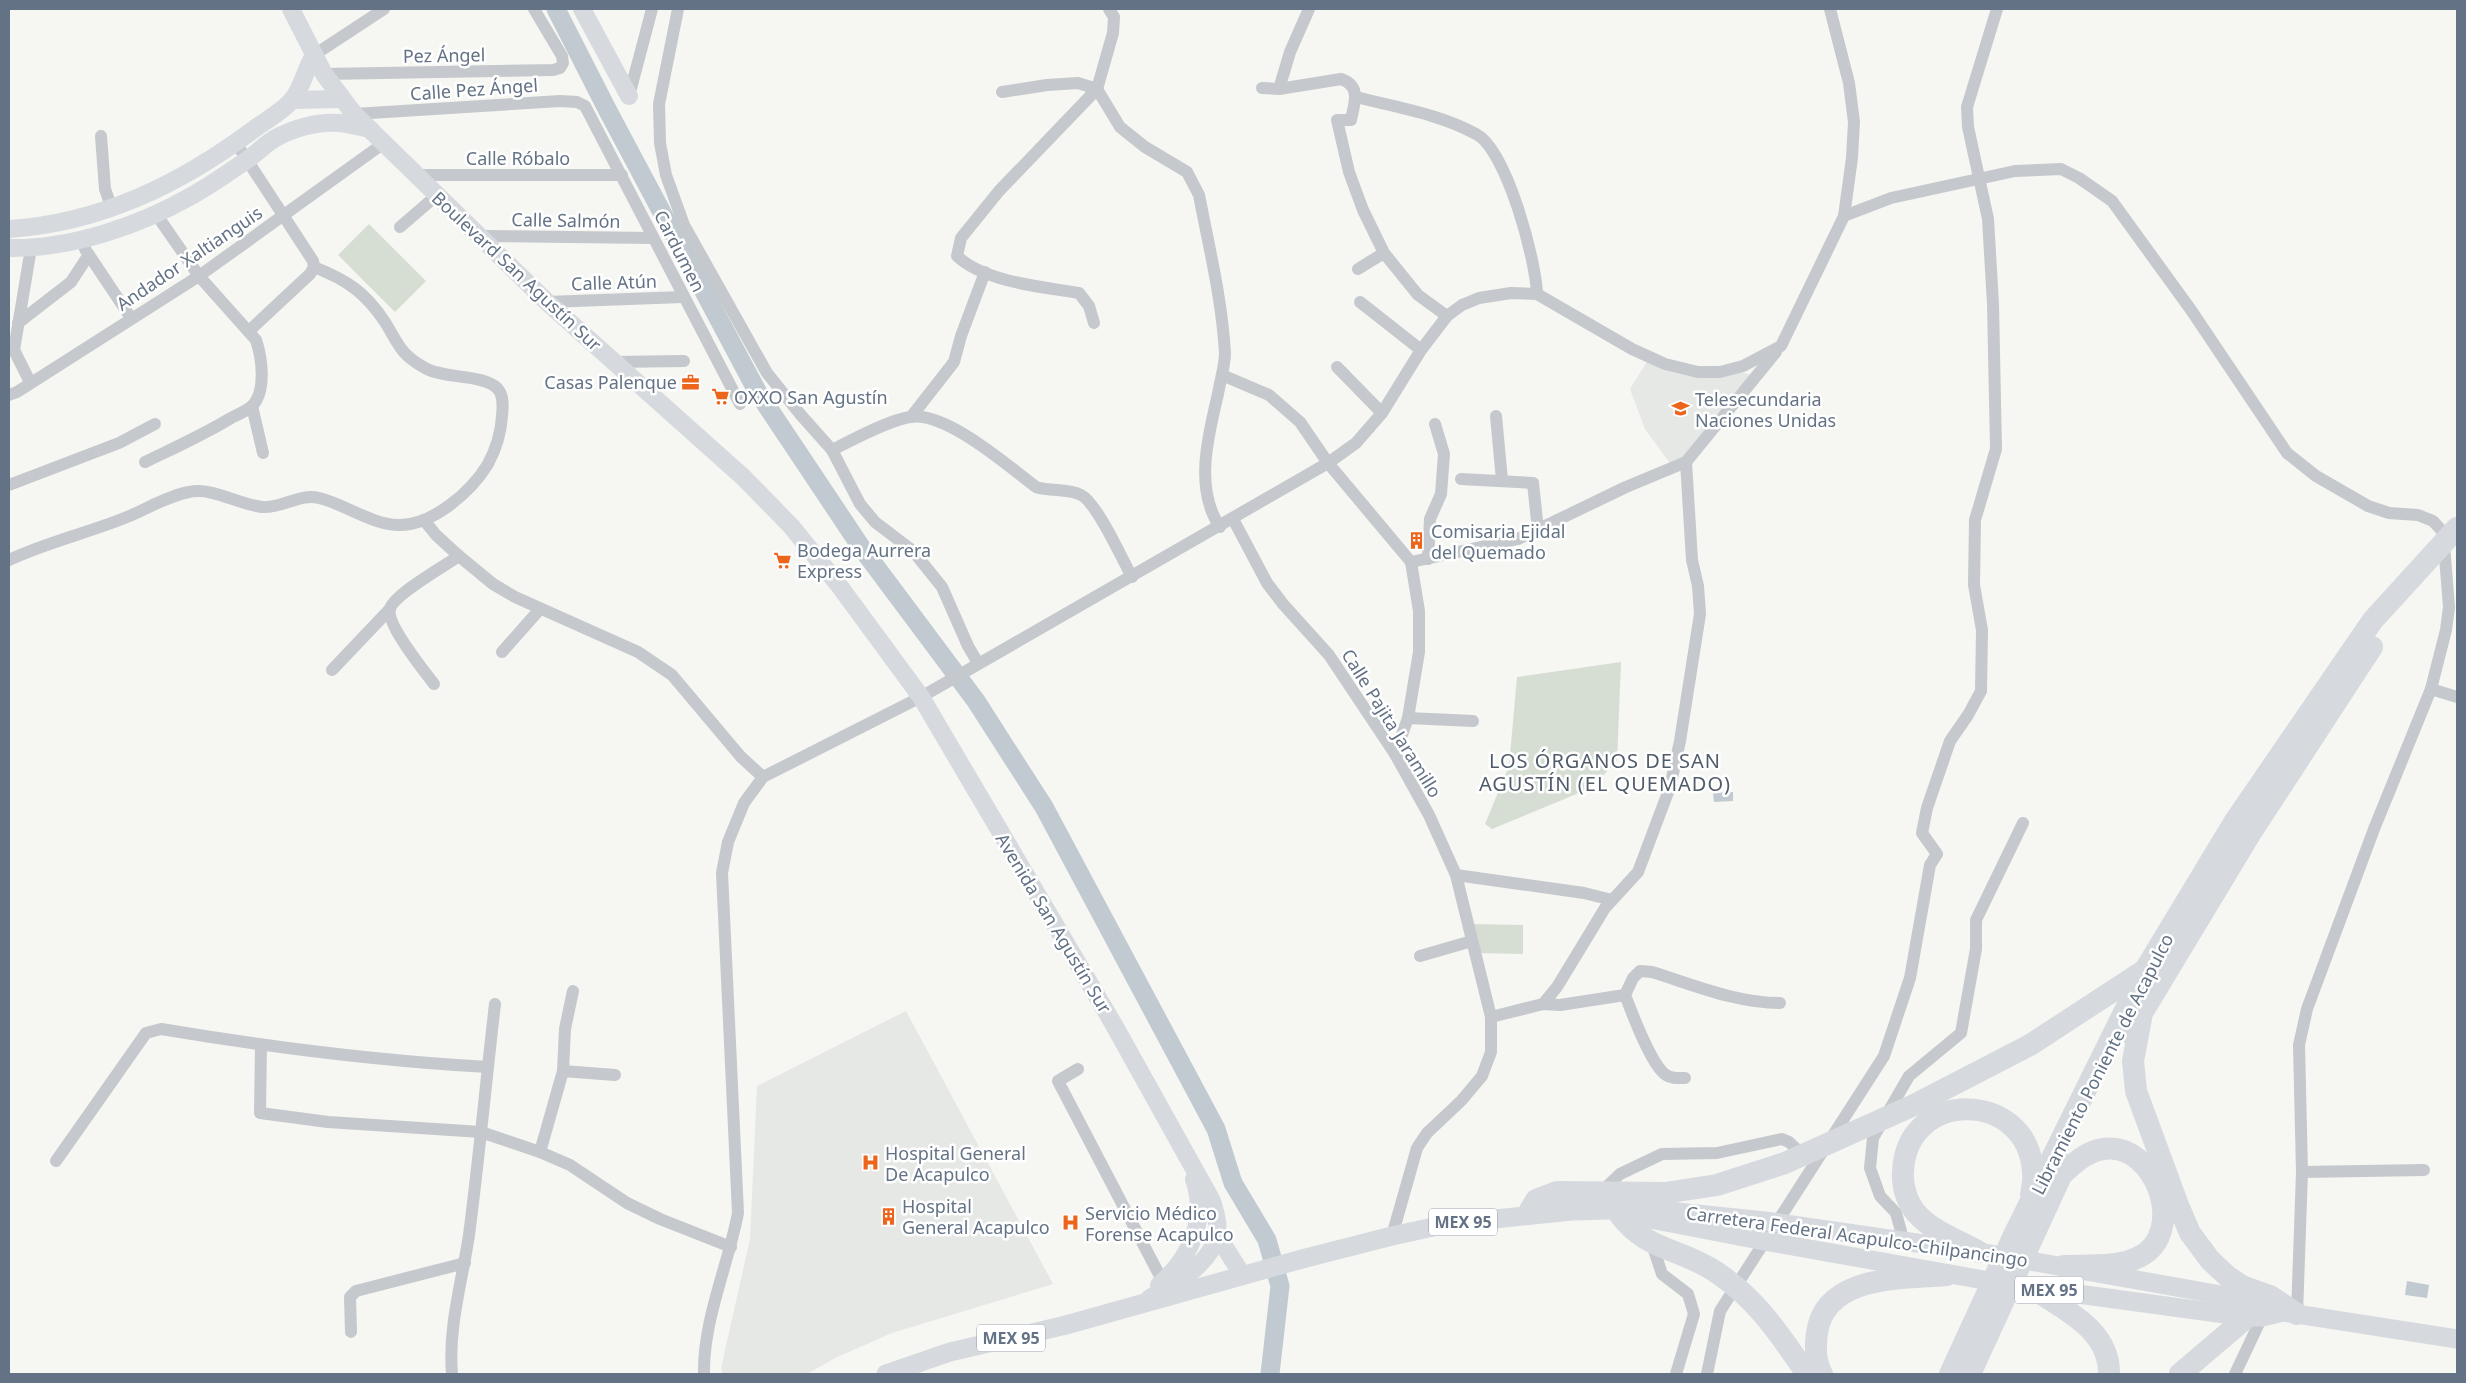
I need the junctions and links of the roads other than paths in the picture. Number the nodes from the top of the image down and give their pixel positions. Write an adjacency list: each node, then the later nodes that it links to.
1 (291, 9): 12 (main road, Boulevard San Agustín Sur)
2 (384, 9): 12 (street)
3 (534, 9): 13 (street, Pez Ángel)
4 (583, 9): 18 (main road)
5 (652, 9): 18 (street)
6 (678, 9): 73 (street)
7 (1124, 9): 11 (street)
8 (1309, 9): 15 (street)
9 (1830, 9): 35 (street)
10 (1997, 9): 129 (street)
11 (1112, 13): 16 (street)
12 (314, 55): 13 (main road, Boulevard San Agustín Sur); 21 (main road)
13 (324, 74): 20 (main road, Boulevard San Agustín Sur)
14 (1262, 88): 15 (street)
15 (1279, 89): 19 (street)
16 (1097, 90): 17 (street); 47 (street); 63 (street)
17 (1002, 92)
18 (629, 96)
19 (1356, 97): 43 (street); 49 (street)
20 (341, 99): 21 (main road); 22 (main road, Boulevard San Agustín Sur)
21 (293, 100): 26 (main road)
22 (354, 114): 23 (street, Calle Pez Ángel); 24 (main road, Boulevard San Agustín Sur)
23 (591, 114): 30 (street, Cardumen)
24 (370, 129): 27 (main road, Boulevard San Agustín Sur); 28 (main road)
25 (101, 136): 32 (street)
26 (236, 143): 28 (street); 32 (main road)
27 (384, 143): 29 (main road, Boulevard San Agustín Sur); 34 (street, Andador Xaltianguis)
28 (246, 161): 33 (main road); 34 (street)
29 (415, 175): 30 (street, Calle Róbalo); 31 (main road, Boulevard San Agustín Sur)
30 (622, 175): 40 (street, Cardumen)
31 (436, 196): 36 (street); 38 (main road, Boulevard San Agustín Sur)
32 (112, 209): 37 (main road)
33 (156, 214): 39 (main road); 48 (street)
34 (284, 216): 45 (street); 48 (street, Andador Xaltianguis)
35 (1844, 216): 58 (street); 91 (street)
36 (400, 227)
37 (9, 229)
38 (478, 236): 40 (street, Calle Salmón); 51 (main road, Boulevard San Agustín Sur)
39 (81, 238): 42 (main road); 44 (street)
40 (654, 238): 50 (street, Cardumen)
41 (9, 248): 42 (main road)
42 (31, 248): 55 (street)
43 (1384, 253): 46 (street); 53 (street)
44 (88, 256): 54 (street); 55 (street)
45 (314, 267): 57 (street); 82 (street)
46 (1358, 269)
47 (985, 272): 56 (street); 69 (street)
48 (199, 276): 54 (street, Andador Xaltianguis); 57 (street)
49 (1537, 294): 53 (street); 58 (street)
50 (683, 297): 51 (street, Calle Atún); 66 (street, Cardumen)
51 (547, 302): 61 (main road, Boulevard San Agustín Sur)
52 (1360, 302): 59 (street)
53 (1447, 316): 59 (street)
54 (131, 318): 64 (street, Andador Xaltianguis)
55 (18, 323): 64 (street)
56 (1094, 323)
57 (249, 331): 67 (street)
58 (1780, 346): 76 (street)
59 (1421, 350): 68 (street)
60 (684, 361): 61 (street)
61 (613, 362): 100 (main road, Boulevard San Agustín Sur)
62 (1337, 367): 68 (street)
63 (1222, 375): 77 (street); 83 (street)
64 (30, 382): 65 (street, Andador Xaltianguis)
65 (9, 395)
66 (740, 404)
67 (252, 406): 74 (street); 75 (street)
68 (1382, 413): 77 (street)
69 (911, 416): 73 (street); 92 (street)
70 (1496, 416): 79 (street)
71 (155, 424): 80 (street)
72 (1435, 424): 88 (street)
73 (832, 450): 96 (street)
74 (263, 453)
75 (145, 462)
76 (1686, 462): 85 (street); 108 (street)
77 (1328, 463): 81 (street); 90 (street)
78 (1461, 479): 79 (street)
79 (1502, 480): 85 (street)
80 (9, 485)
81 (1233, 519): 83 (street); 104 (street, Calle Pajita Jaramillo)
82 (424, 520): 87 (street); 89 (street)
83 (1220, 527): 92 (street)
84 (2457, 528): 91 (highway, Libramiento Poniente de Acapulco)
85 (1538, 530): 88 (street)
86 (2457, 548): 91 (highway, Libramiento Poniente de Acapulco)
87 (459, 556): 93 (street); 94 (street)
88 (1428, 559): 90 (street)
89 (9, 560)
90 (1411, 562): 102 (street)
91 (2443, 571): 99 (street); 111 (highway, Libramiento Poniente de Acapulco); 117 (highway, Libramiento Poniente de Acapulco)
92 (1132, 577): 96 (street)
93 (390, 609): 97 (street); 98 (street)
94 (540, 609): 95 (street); 105 (street)
95 (502, 652)
96 (975, 665): 100 (street)
97 (332, 670)
98 (434, 684)
99 (2431, 689): 101 (street); 131 (street)
100 (921, 697): 105 (street); 126 (main road, Avenida San Agustín Sur)
101 (2457, 697)
102 (1408, 718): 103 (street); 104 (street)
103 (1473, 721)
104 (1395, 754): 107 (street, Calle Pajita Jaramillo)
105 (763, 777): 142 (street)
106 (2023, 823): 139 (street)
107 (1456, 874): 108 (street); 109 (street, Calle Pajita Jaramillo)
108 (1612, 900): 115 (street)
109 (1472, 941): 110 (street); 118 (street, Calle Pajita Jaramillo)
110 (1420, 956)
111 (2145, 970): 133 (highway); 134 (highway, Libramiento Poniente de Acapulco)
112 (573, 991): 122 (street)
113 (1624, 995): 115 (street); 116 (street); 124 (street)
114 (495, 1004): 120 (street)
115 (1543, 1004): 118 (street)
116 (1780, 1004)
117 (2143, 1009): 132 (highway, Libramiento Poniente de Acapulco); 151 (highway)
118 (1491, 1017): 138 (street, Calle Pajita Jaramillo)
119 (261, 1046): 120 (street); 125 (street); 128 (street)
120 (488, 1066): 125 (street)
121 (1078, 1069): 148 (street)
122 (563, 1072): 123 (street); 127 (street)
123 (615, 1075)
124 (1685, 1078)
125 (481, 1132): 127 (street); 144 (street)
126 (1183, 1151): 137 (main road, Avenida San Agustín Sur); 148 (main road, Avenida San Agustín Sur)
127 (540, 1152): 142 (street)
128 (56, 1161)
129 (1812, 1165): 133 (street); 161 (street)
130 (2424, 1170): 131 (street)
131 (2302, 1172): 151 (street)
132 (2062, 1174): 141 (highway, Libramiento Poniente de Acapulco); 145 (highway)
133 (1600, 1193): 136 (highway)
134 (2030, 1206): 141 (highway, Libramiento Poniente de Acapulco); 143 (highway)
135 (1622, 1210): 136 (main road, Carretera Federal Acapulco-Chilpancingo / MEX 95); 139 (main road, Carretera Federal Acapulco-Chilpancingo / MEX 95); 140 (highway); 147 (main road, Carretera Federal Acapulco-Chilpancingo / MEX 95)
136 (1528, 1214): 138 (main road, Carretera Federal Acapulco-Chilpancingo / MEX 95)
137 (1217, 1236): 146 (main road); 150 (main road)
138 (1392, 1236): 146 (main road, Carretera Federal Acapulco-Chilpancingo / MEX 95)
139 (1902, 1241): 143 (main road, Carretera Federal Acapulco-Chilpancingo / MEX 95)
140 (1652, 1244): 160 (street); 162 (highway)
141 (2020, 1246): 153 (highway, Libramiento Poniente de Acapulco)
142 (731, 1247): 158 (street)
143 (1979, 1252): 145 (main road, Carretera Federal Acapulco-Chilpancingo / MEX 95)
144 (464, 1263): 154 (street); 157 (street)
145 (2064, 1266): 151 (main road, Carretera Federal Acapulco-Chilpancingo / MEX 95)
146 (1250, 1274): 150 (main road, MEX 95)
147 (1947, 1275): 149 (main road, Carretera Federal Acapulco-Chilpancingo / MEX 95); 163 (highway)
148 (1163, 1282): 150 (main road, Avenida San Agustín Sur)
149 (2032, 1288): 152 (main road, Carretera Federal Acapulco-Chilpancingo / MEX 95); 165 (highway)
150 (1138, 1306): 159 (main road, MEX 95)
151 (2290, 1313): 152 (main road, Carretera Federal Acapulco-Chilpancingo / MEX 95); 155 (main road, MEX 95)
152 (2255, 1317): 166 (highway); 167 (street)
153 (1987, 1325): 156 (highway, Libramiento Poniente de Acapulco); 164 (highway)
154 (351, 1332)
155 (2457, 1339)
156 (1956, 1371)
157 (452, 1374)
158 (704, 1374)
159 (886, 1374)
160 (1676, 1374)
161 (1707, 1374)
162 (1807, 1374)
163 (1822, 1374)
164 (1982, 1374)
165 (2109, 1374)
166 (2180, 1374)
167 (2235, 1374)

